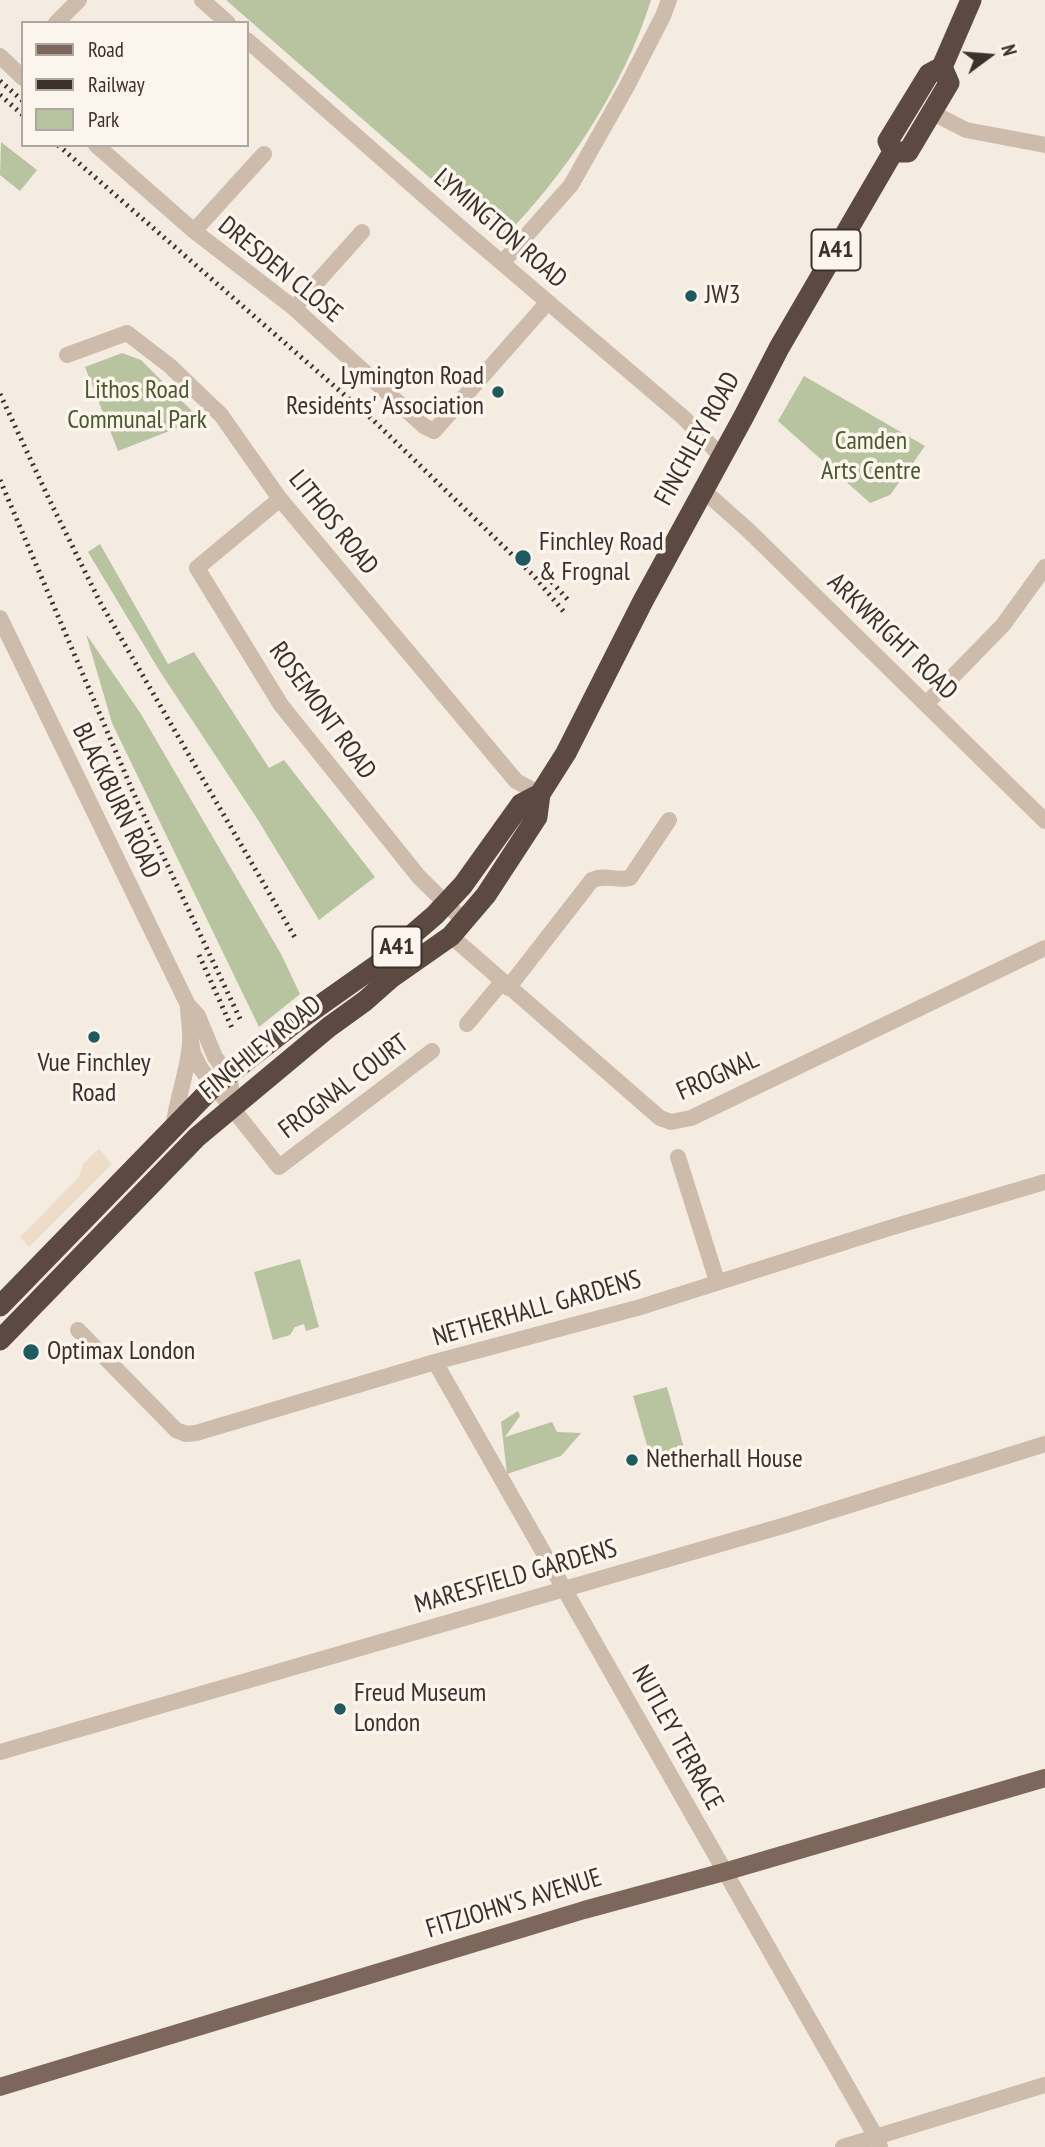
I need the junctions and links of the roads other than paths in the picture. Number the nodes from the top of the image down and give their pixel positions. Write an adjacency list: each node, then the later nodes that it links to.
1 (79, 0): 5 (street)
2 (202, 0): 6 (street)
3 (669, 0): 18 (street)
4 (971, 0): 9 (highway, FINCHLEY ROAD / A41)
5 (58, 21)
6 (226, 21)
7 (248, 41): 18 (street, LYMINGTON ROAD)
8 (0, 57): 10 (street)
9 (942, 67): 11 (highway, FINCHLEY ROAD / A41); 14 (highway, FINCHLEY ROAD / A41)
10 (20, 68)
11 (931, 112): 12 (street); 14 (highway, FINCHLEY ROAD / A41)
12 (1045, 145)
13 (104, 148): 16 (street, DRESDEN CLOSE)
14 (893, 152): 22 (highway, FINCHLEY ROAD / A41)
15 (264, 154): 16 (street)
16 (194, 232): 20 (street, DRESDEN CLOSE)
17 (362, 232): 20 (street)
18 (502, 263): 19 (street, LYMINGTON ROAD)
19 (547, 303): 20 (street, DRESDEN CLOSE); 22 (street, LYMINGTON ROAD)
20 (294, 308)
21 (67, 355): 24 (street, LITHOS ROAD)
22 (721, 456): 23 (highway, FINCHLEY ROAD / A41)
23 (704, 491): 27 (street, ARKWRIGHT ROAD); 28 (highway, FINCHLEY ROAD / A41)
24 (281, 499): 28 (street, LITHOS ROAD); 31 (street, ROSEMONT ROAD)
25 (1045, 567): 27 (street)
26 (0, 618): 35 (street, BLACKBURN ROAD)
27 (926, 704): 30 (street, ARKWRIGHT ROAD)
28 (540, 794): 31 (highway, FINCHLEY ROAD / A41); 32 (highway, FINCHLEY ROAD / A41)
29 (669, 820): 34 (street)
30 (1045, 821)
31 (446, 904): 32 (street, ROSEMONT ROAD); 39 (highway, FINCHLEY ROAD / A41)
32 (458, 929): 34 (street, FROGNAL); 40 (highway, FINCHLEY ROAD / A41)
33 (1045, 948): 34 (street, FROGNAL)
34 (505, 985): 36 (street)
35 (188, 1004): 37 (street, BLACKBURN ROAD); 39 (street, BLACKBURN ROAD)
36 (467, 1024)
37 (191, 1041): 39 (street, BLACKBURN ROAD); 41 (street, BLACKBURN ROAD)
38 (432, 1051): 40 (street, FROGNAL COURT)
39 (221, 1080): 40 (street, BLACKBURN ROAD); 41 (highway, FINCHLEY ROAD / A41)
40 (231, 1107): 47 (highway, FINCHLEY ROAD / A41)
41 (173, 1129): 45 (highway, FINCHLEY ROAD / A41)
42 (678, 1157): 44 (street)
43 (1045, 1182): 44 (street, NETHERHALL GARDENS)
44 (717, 1281): 48 (street, NETHERHALL GARDENS)
45 (0, 1306)
46 (78, 1330): 48 (street, NETHERHALL GARDENS)
47 (0, 1340)
48 (435, 1363): 50 (street, NUTLEY TERRACE)
49 (1045, 1444): 50 (street, MARESFIELD GARDENS)
50 (565, 1588): 51 (street, MARESFIELD GARDENS); 53 (street, NUTLEY TERRACE)
51 (0, 1752)
52 (1045, 1778): 53 (main road, FITZJOHN'S AVENUE)
53 (724, 1872): 55 (main road, FITZJOHN'S AVENUE); 56 (street, NUTLEY TERRACE)
54 (1045, 2085): 56 (street)
55 (0, 2087)
56 (878, 2142): 57 (street)
57 (843, 2147)

